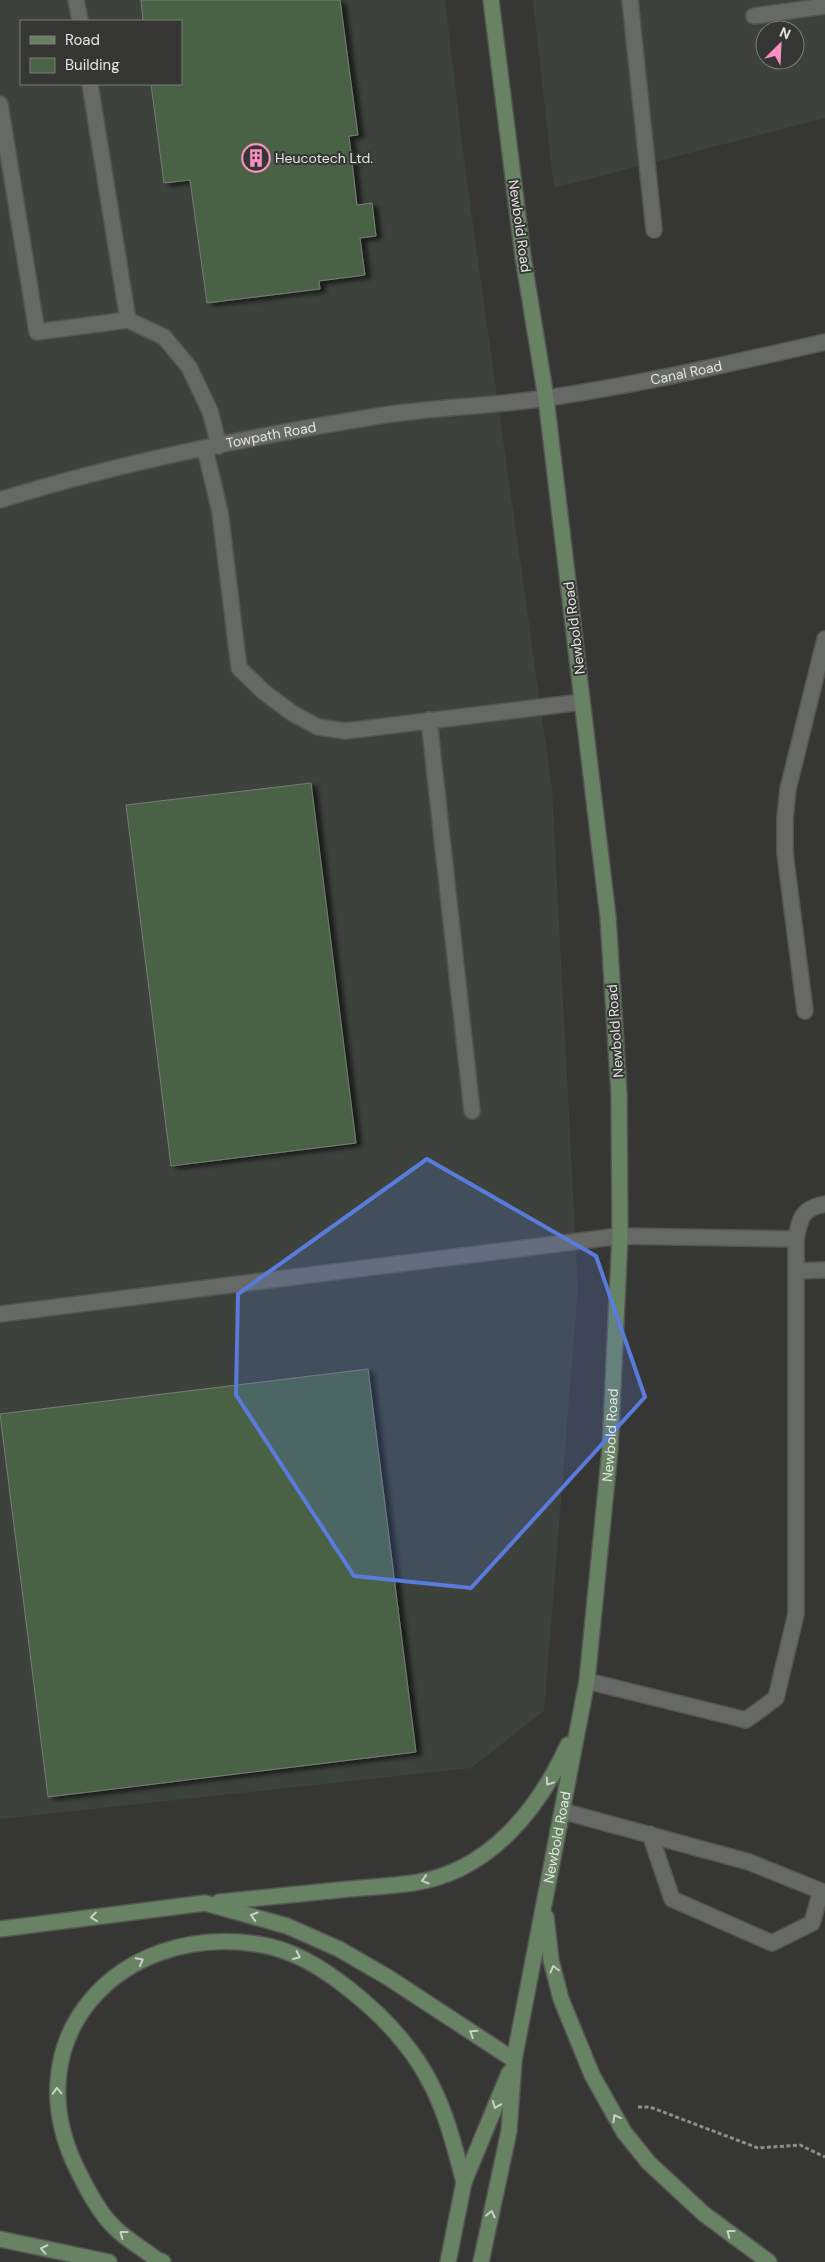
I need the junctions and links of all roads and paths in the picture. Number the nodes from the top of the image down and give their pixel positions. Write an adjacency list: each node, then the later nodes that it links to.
1 (76, 0): 6 (street)
2 (491, 0): 12 (main road, Newbold Road)
3 (630, 0): 9 (street)
4 (825, 6): 5 (street)
5 (754, 16)
6 (80, 20)
7 (90, 85): 10 (street)
8 (0, 104): 10 (street)
9 (654, 230)
10 (128, 320): 13 (street)
11 (825, 342): 12 (street, Canal Road)
12 (546, 398): 13 (street, Towpath Road); 16 (main road, Newbold Road)
13 (212, 447): 14 (street, Towpath Road); 17 (street)
14 (0, 500)
15 (825, 639): 18 (street)
16 (582, 702): 17 (street); 21 (main road, Newbold Road)
17 (429, 720): 19 (street)
18 (805, 1010)
19 (472, 1111)
20 (825, 1204): 22 (street)
21 (620, 1236): 22 (street); 25 (street); 26 (main road, Newbold Road)
22 (796, 1239): 24 (street)
23 (825, 1270): 24 (street)
24 (796, 1271): 26 (street)
25 (0, 1314)
26 (587, 1681): 27 (main road, Newbold Road)
27 (578, 1723): 28 (main road, Newbold Road); 31 (main road, one-way to 31)
28 (562, 1810): 29 (street); 30 (main road, Newbold Road)
29 (650, 1834): 29 (street)
30 (545, 1901): 33 (main road, Newbold Road); 34 (main road, one-way to 30)
31 (205, 1903): 32 (main road, one-way to 32); 33 (main road, one-way to 31)
32 (0, 1929)
33 (514, 2060): 36 (main road, Newbold Road, one-way to 36); 41 (main road, Newbold Road, one-way to 33)
34 (610, 2107): 35 (path); 42 (main road, one-way to 34)
35 (825, 2157)
36 (464, 2182): 39 (main road, one-way to 36); 40 (main road, Newbold Road)
37 (0, 2239): 38 (main road, one-way to 37)
38 (109, 2262)
39 (163, 2262)
40 (448, 2262)
41 (481, 2262)
42 (769, 2262)

